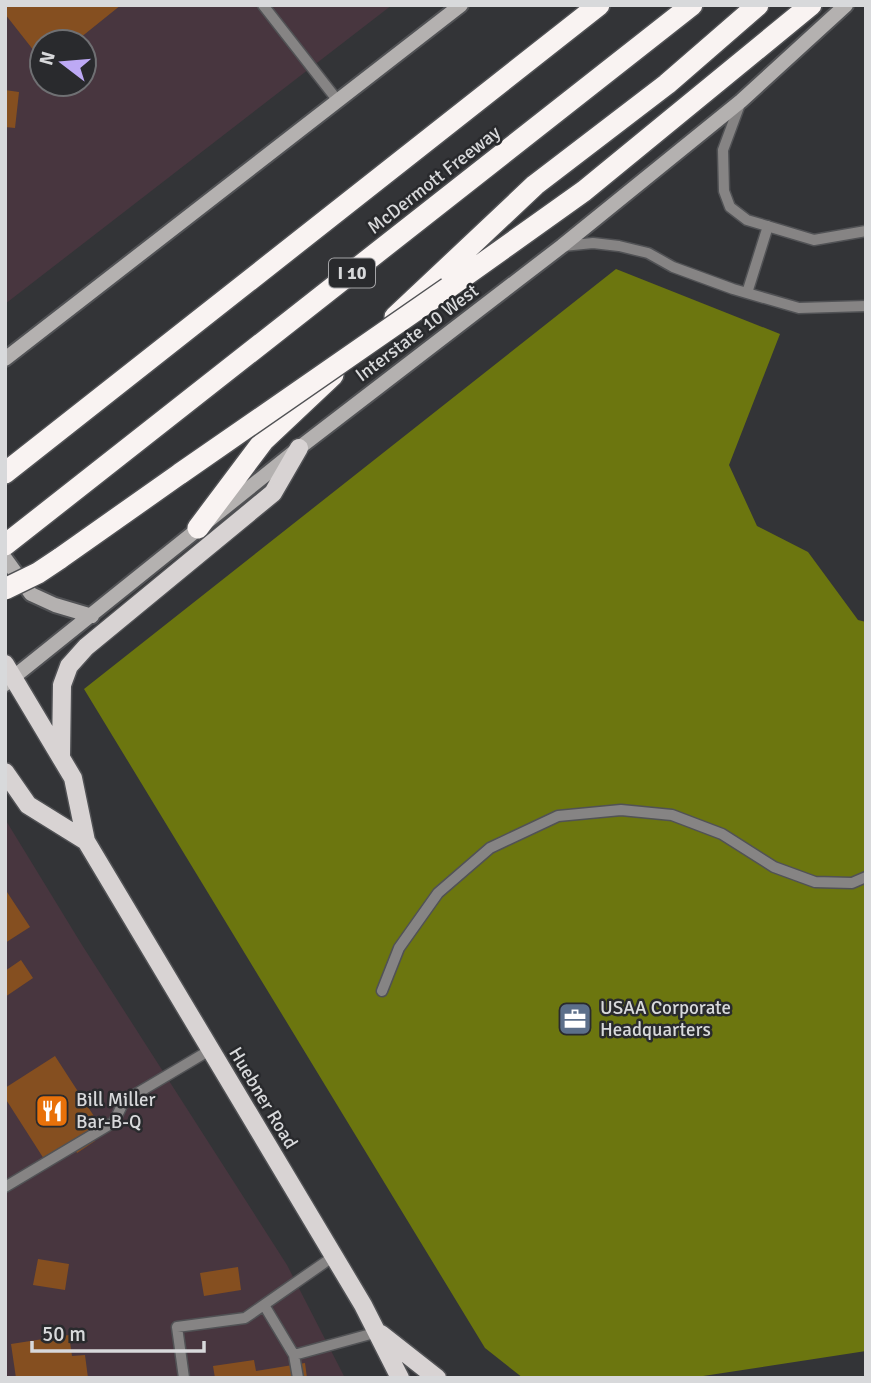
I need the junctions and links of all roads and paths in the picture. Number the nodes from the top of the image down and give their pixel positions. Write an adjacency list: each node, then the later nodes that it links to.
1 (262, 5): 8 (lane)
2 (461, 5): 8 (main road)
3 (599, 5): 17 (highway, McDermott Freeway)
4 (692, 5): 19 (highway, McDermott Freeway / I 10)
5 (758, 5): 18 (highway)
6 (811, 5): 20 (highway, bridge)
7 (846, 5): 9 (main road, Interstate 10 West)
8 (338, 101): 15 (main road)
9 (741, 101): 10 (lane); 12 (main road, Interstate 10 West)
10 (768, 226): 11 (lane); 13 (lane)
11 (866, 231)
12 (562, 246): 13 (lane); 16 (main road, Interstate 10 West)
13 (747, 293): 14 (lane)
14 (866, 306)
15 (5, 359)
16 (299, 448): 18 (main road, Interstate 10 West); 23 (main road)
17 (5, 472)
18 (198, 528): 21 (main road, Interstate 10 West)
19 (8, 548): 21 (main road)
20 (5, 589)
21 (92, 616): 22 (main road, Interstate 10 West)
22 (8, 676): 23 (main road, Huebner Road)
23 (61, 759): 25 (main road, Huebner Road)
24 (6, 775): 25 (main road, Huebner Road)
25 (86, 841): 28 (main road, Huebner Road)
26 (866, 877): 27 (lane)
27 (382, 991)
28 (210, 1050): 29 (lane); 30 (main road, Huebner Road)
29 (5, 1187)
30 (334, 1256): 31 (lane); 32 (main road, Huebner Road)
31 (264, 1305): 33 (lane); 34 (lane)
32 (378, 1332): 33 (lane); 36 (main road, Huebner Road); 37 (main road)
33 (294, 1355): 35 (lane)
34 (184, 1378)
35 (298, 1378)
36 (400, 1378)
37 (437, 1378)

